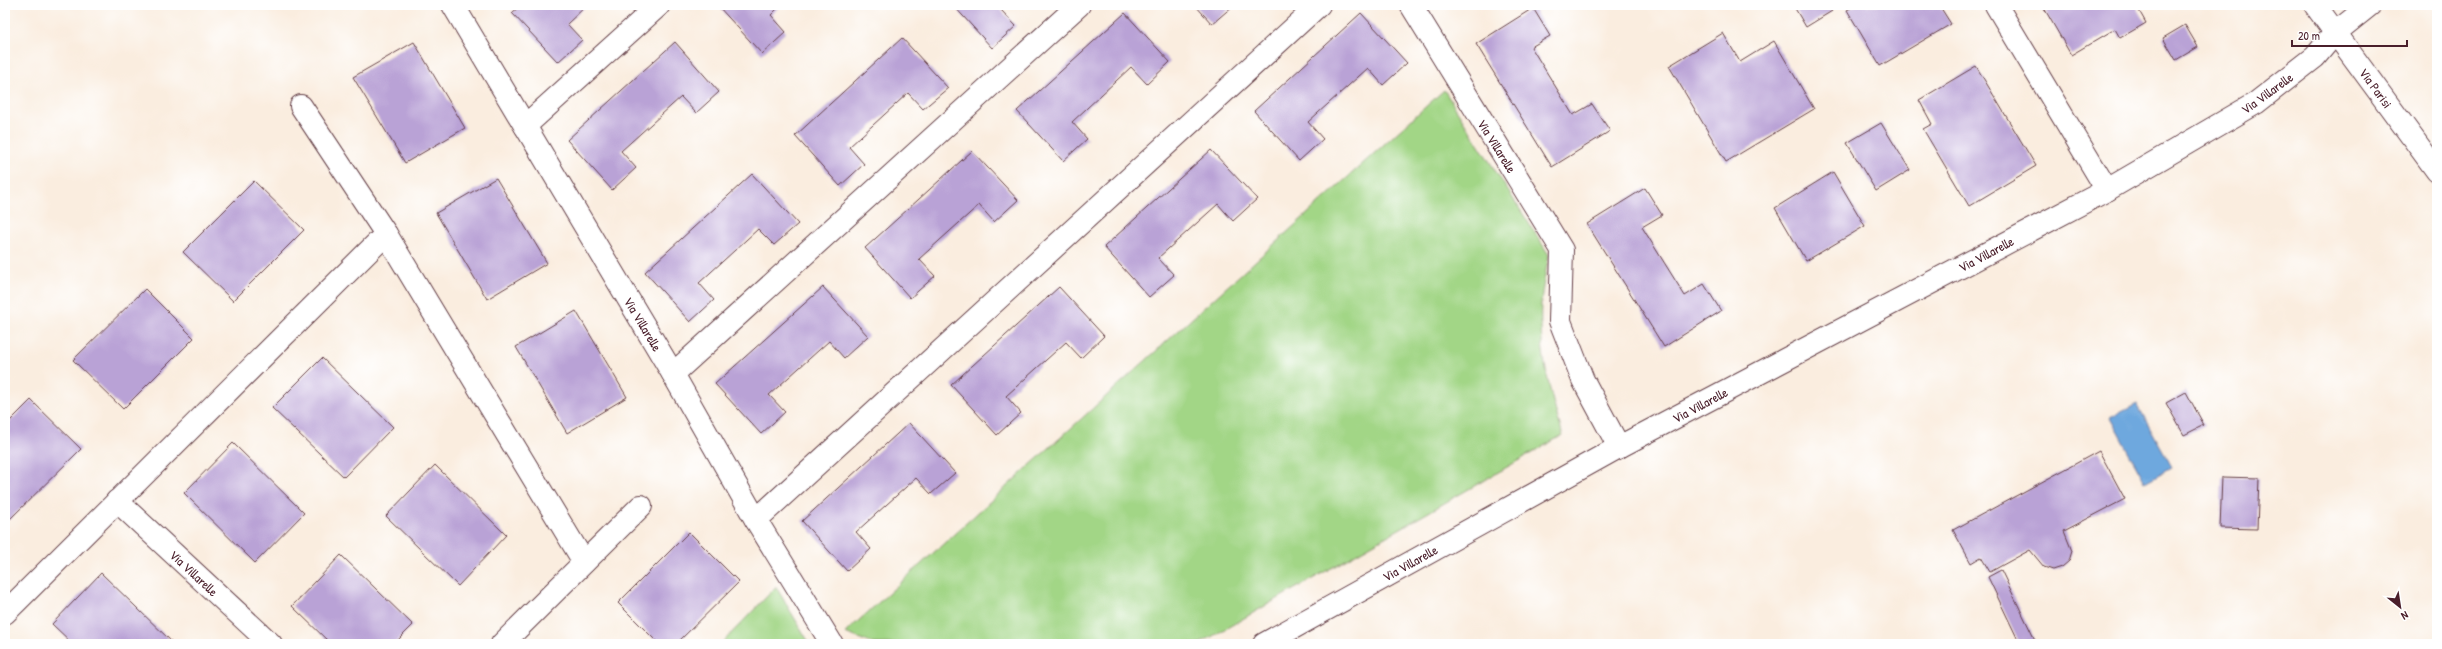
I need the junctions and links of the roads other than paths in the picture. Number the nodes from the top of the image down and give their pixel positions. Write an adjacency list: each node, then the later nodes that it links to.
1 (453, 5): 11 (street, Via Villarelle)
2 (659, 5): 11 (street)
3 (1079, 5): 15 (street)
4 (1319, 5): 19 (street)
5 (1411, 5): 16 (street, Via Villarelle)
6 (1996, 5): 13 (street)
7 (2315, 5): 9 (street, Via Parisi)
8 (2370, 5): 9 (street, Via Villarelle)
9 (2335, 33): 12 (street, Via Parisi); 13 (street, Via Villarelle)
10 (301, 106): 14 (street)
11 (525, 126): 15 (street, Via Villarelle)
12 (2437, 171)
13 (2107, 190): 16 (street, Via Villarelle)
14 (386, 234): 17 (street); 20 (street)
15 (673, 374): 19 (street, Via Villarelle)
16 (1619, 447): 25 (street, Via Villarelle)
17 (117, 501): 21 (street); 22 (street, Via Villarelle)
18 (641, 506): 20 (street)
19 (756, 520): 24 (street, Via Villarelle)
20 (584, 562): 23 (street)
21 (5, 613)
22 (271, 644)
23 (502, 644)
24 (832, 644)
25 (1264, 644)

